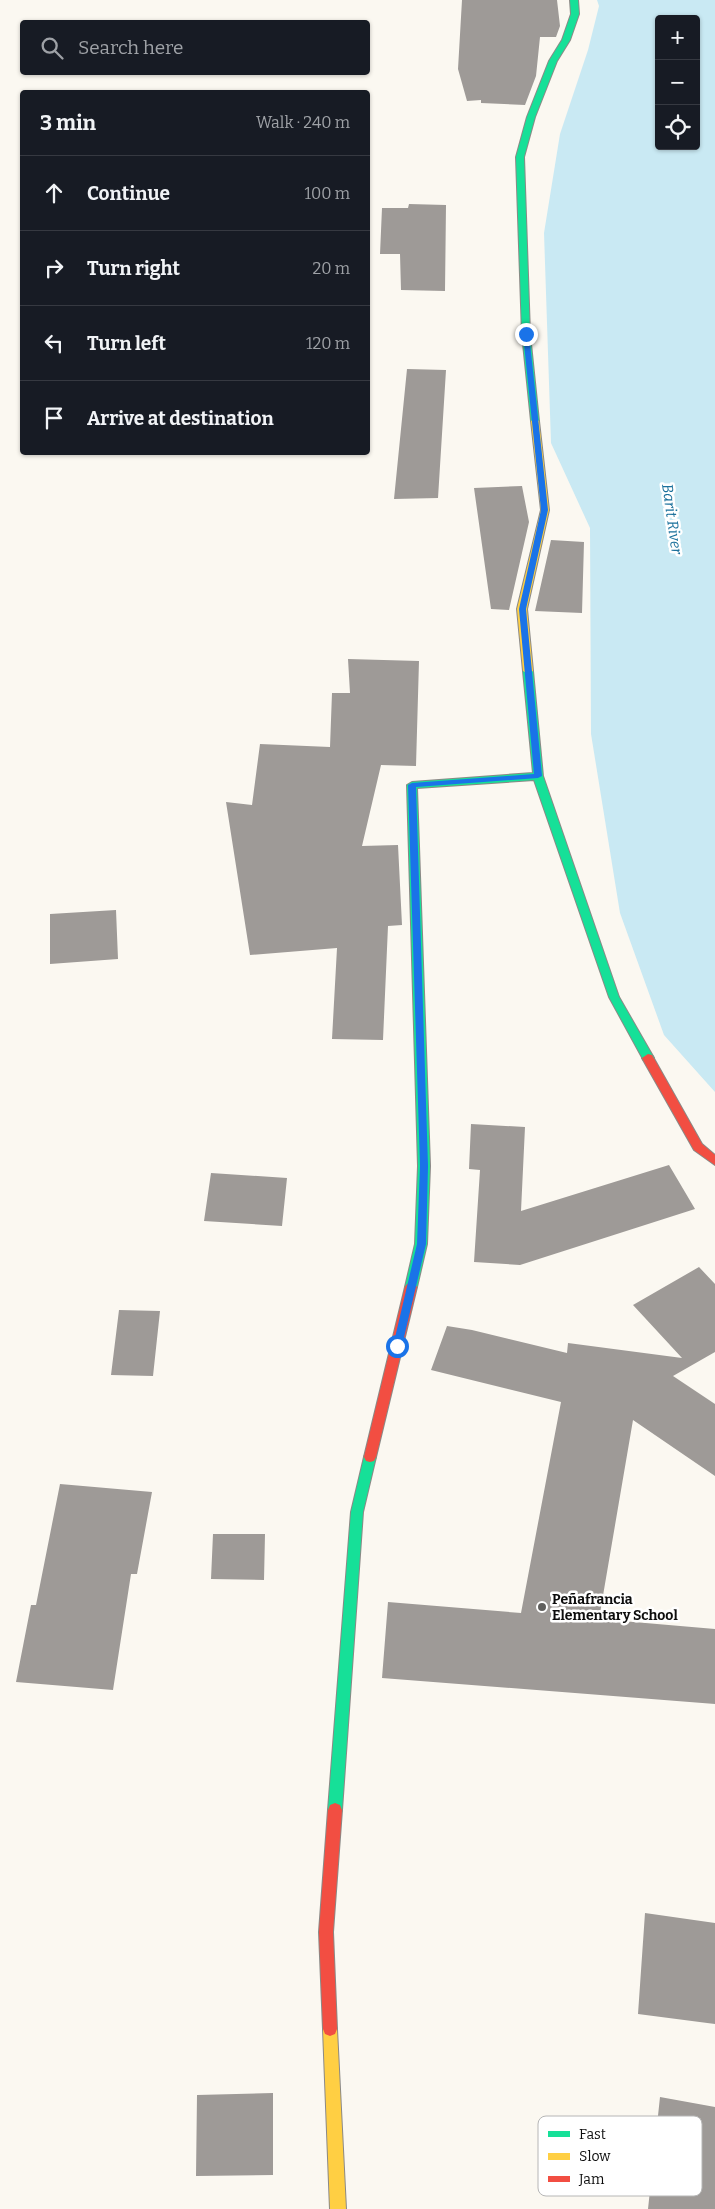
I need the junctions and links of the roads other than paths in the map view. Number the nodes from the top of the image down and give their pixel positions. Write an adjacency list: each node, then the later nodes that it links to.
1 (574, 0): 2 (street)
2 (538, 776): 3 (street); 4 (street)
3 (715, 1161)
4 (338, 2209)

